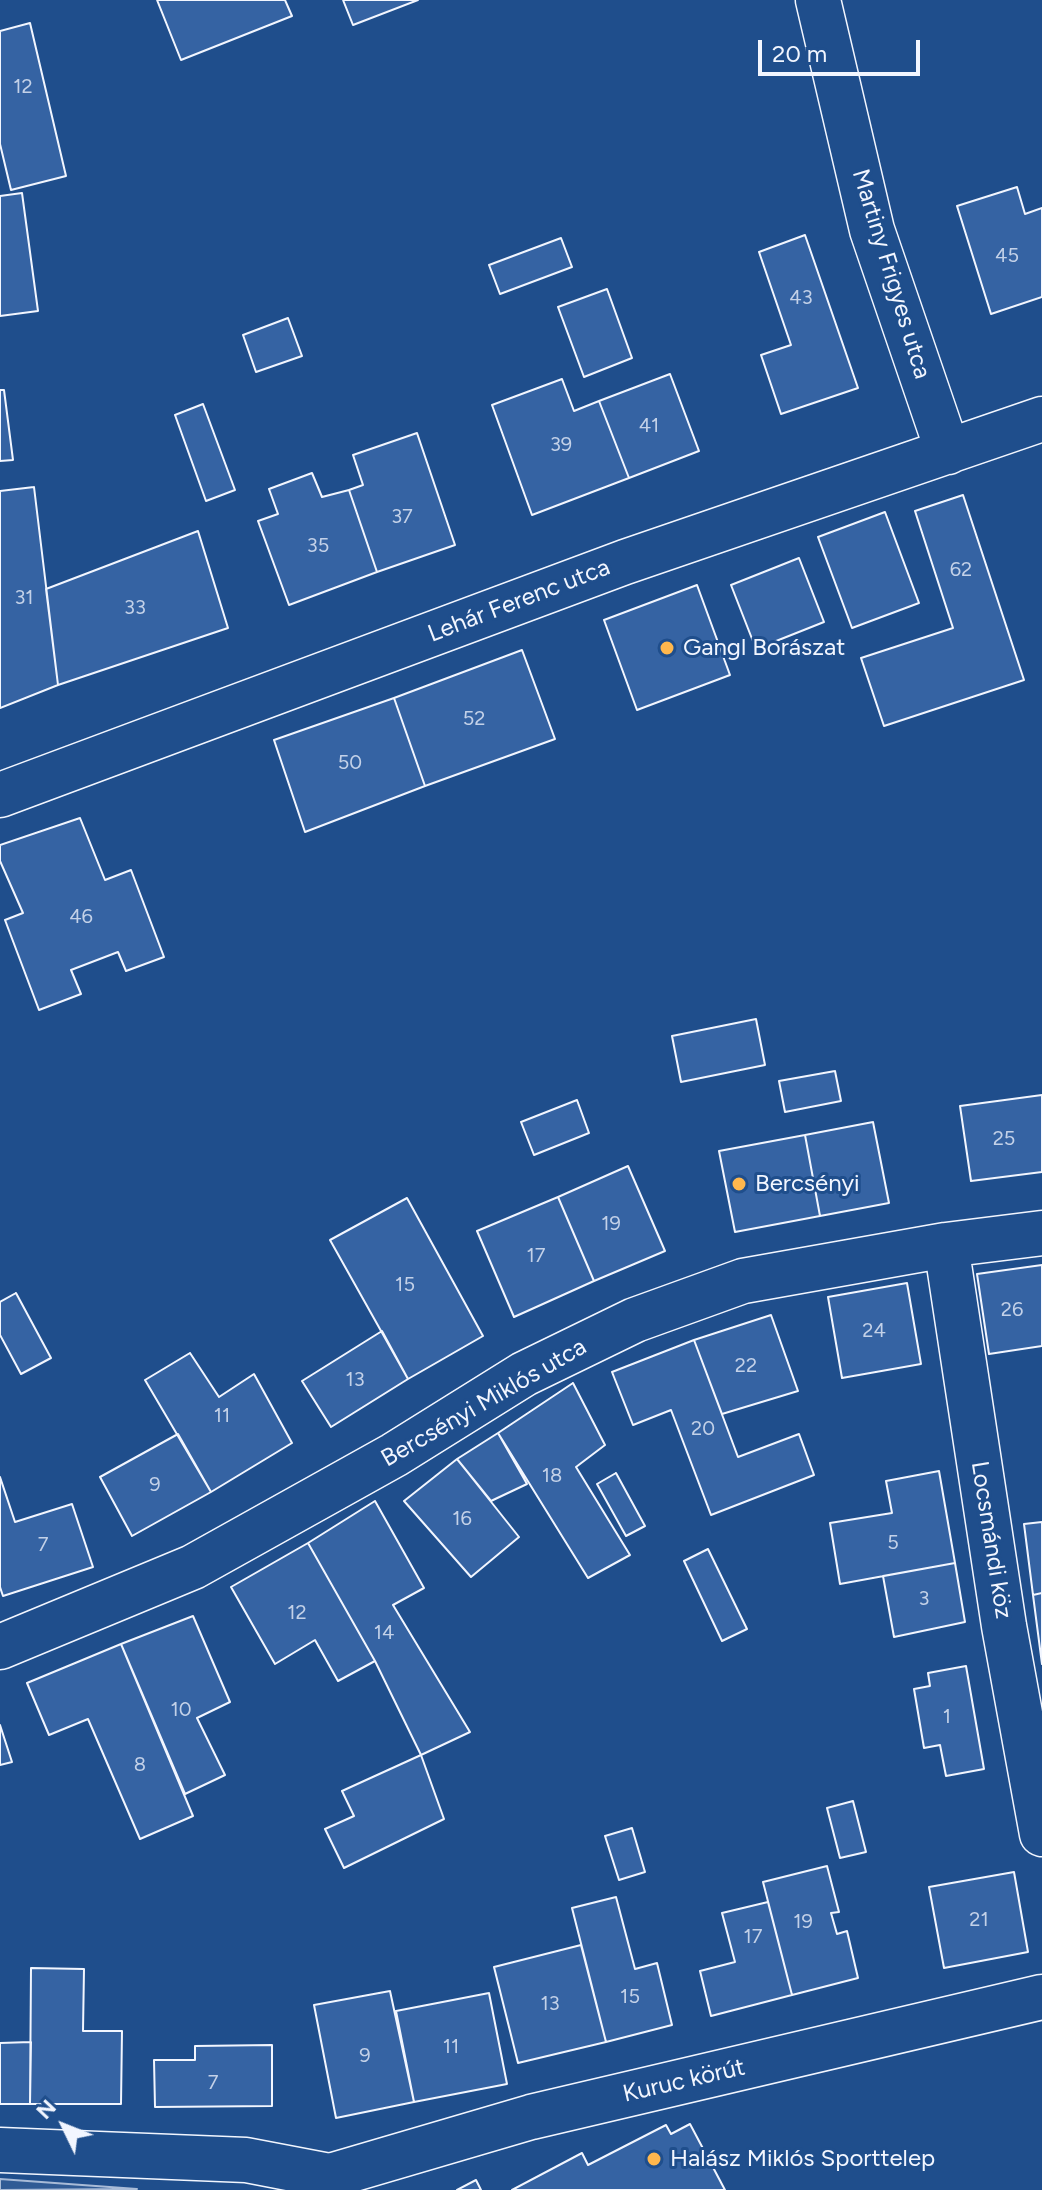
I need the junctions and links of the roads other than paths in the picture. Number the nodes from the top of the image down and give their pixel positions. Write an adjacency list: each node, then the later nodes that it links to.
1 (818, 0): 3 (street, Martiny Frigyes utca)
2 (1042, 419): 3 (street, Lehár Ferenc utca)
3 (948, 452): 4 (street, Lehár Ferenc utca)
4 (0, 795)
5 (1042, 1233): 6 (street, Bercsényi Miklós utca)
6 (946, 1245): 7 (street, Bercsényi Miklós utca); 8 (street, Locsmándi köz)
7 (0, 1647)
8 (1042, 1834)
9 (1042, 1997): 11 (street, Kuruc körút)
10 (0, 2150): 11 (street, Kuruc körút)
11 (320, 2183)

